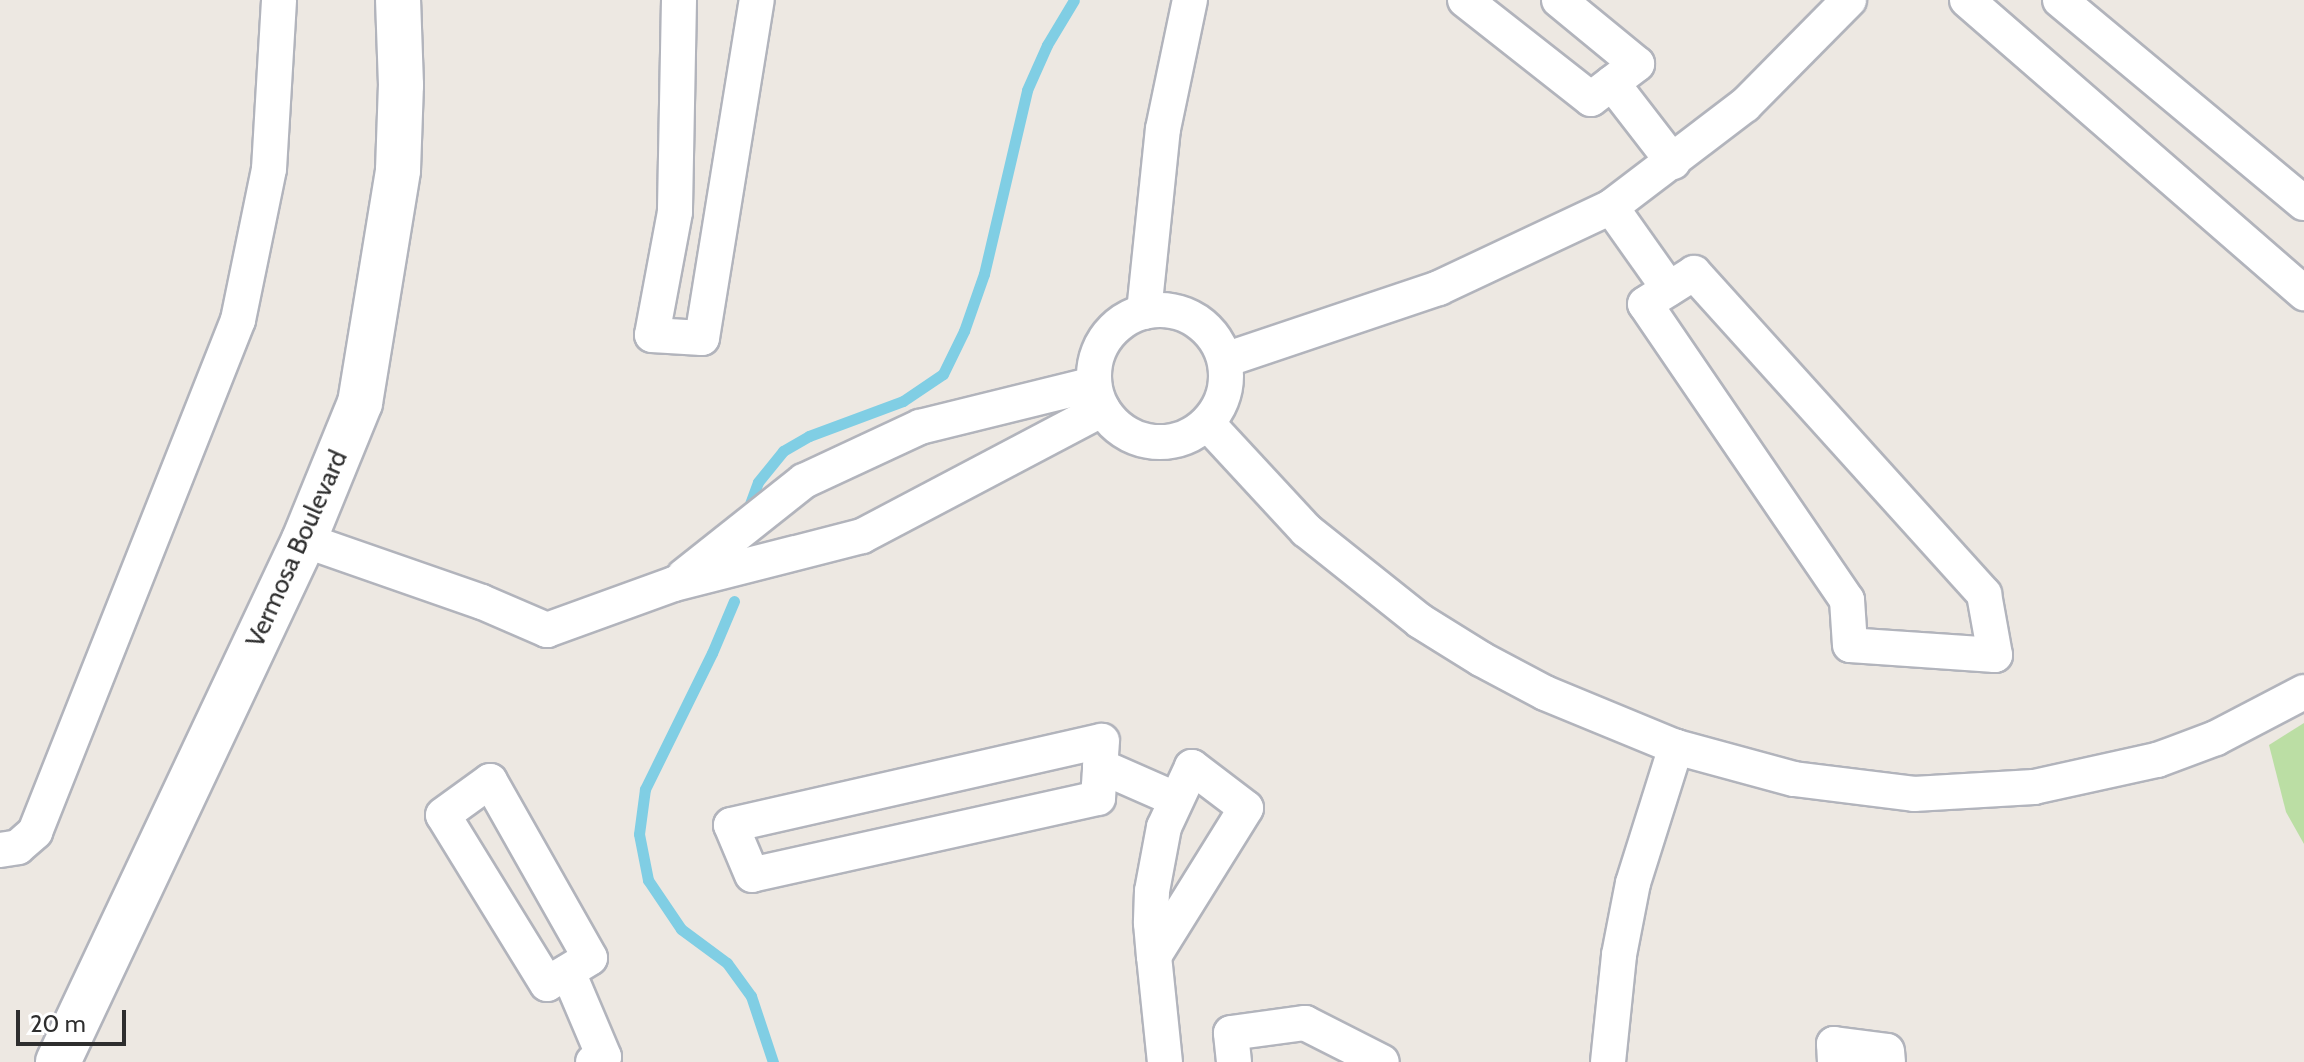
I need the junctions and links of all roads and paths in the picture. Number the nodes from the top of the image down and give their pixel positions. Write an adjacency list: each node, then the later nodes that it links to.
1 (279, 0): 27 (street)
2 (398, 0): 21 (main road, Vermosa Boulevard)
3 (679, 0): 4 (street)
4 (755, 0)
5 (1190, 0): 17 (street)
6 (1465, 0): 11 (street)
7 (1559, 0): 11 (street)
8 (1849, 0): 12 (street)
9 (1967, 0): 16 (street)
10 (2060, 0): 13 (street)
11 (1612, 83): 12 (street)
12 (1673, 162): 14 (street)
13 (2304, 203)
14 (1611, 207): 15 (street); 18 (street)
15 (1669, 289): 15 (street)
16 (2304, 293)
17 (1144, 312): 18 (street); 19 (street)
18 (1225, 360): 20 (street)
19 (1098, 396): 20 (street); 22 (street); 22 (street)
20 (1207, 423): 24 (street)
21 (304, 540): 22 (street); 30 (main road, Vermosa Boulevard)
22 (674, 584)
23 (2304, 692): 24 (street)
24 (1676, 747): 35 (street)
25 (1100, 766): 25 (street); 26 (street)
26 (1175, 799): 28 (street); 28 (street)
27 (0, 850)
28 (1154, 956): 32 (street)
29 (568, 972): 29 (street); 31 (street)
30 (58, 1062)
31 (593, 1062)
32 (1165, 1062)
33 (1234, 1062): 34 (street)
34 (1382, 1062)
35 (1608, 1062)
36 (1835, 1062): 37 (street)
37 (1888, 1062)

